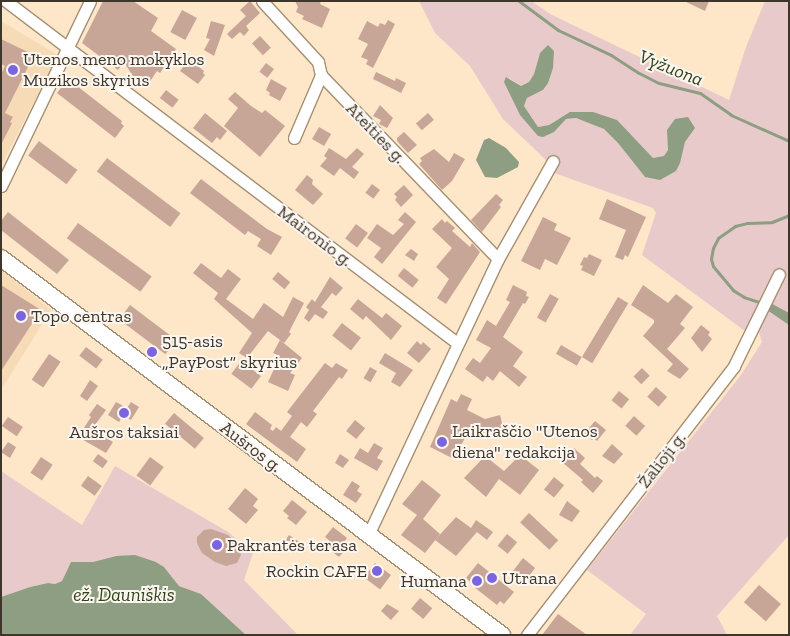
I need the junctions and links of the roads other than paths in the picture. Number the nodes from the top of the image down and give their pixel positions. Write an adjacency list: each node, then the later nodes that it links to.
1 (6, 1): 4 (street, Maironio g.)
2 (90, 1): 4 (street)
3 (262, 1): 5 (street, Ateities g.)
4 (67, 49): 8 (street); 12 (street, Maironio g.)
5 (321, 75): 6 (street); 10 (street, Ateities g.)
6 (294, 138)
7 (553, 161): 10 (street)
8 (1, 186)
9 (1, 258): 13 (street, Aušros g.)
10 (498, 259): 12 (street)
11 (779, 274): 15 (street, Žalioji g.)
12 (457, 343): 13 (street)
13 (368, 535): 14 (street, Aušros g.)
14 (502, 635)
15 (527, 635)

